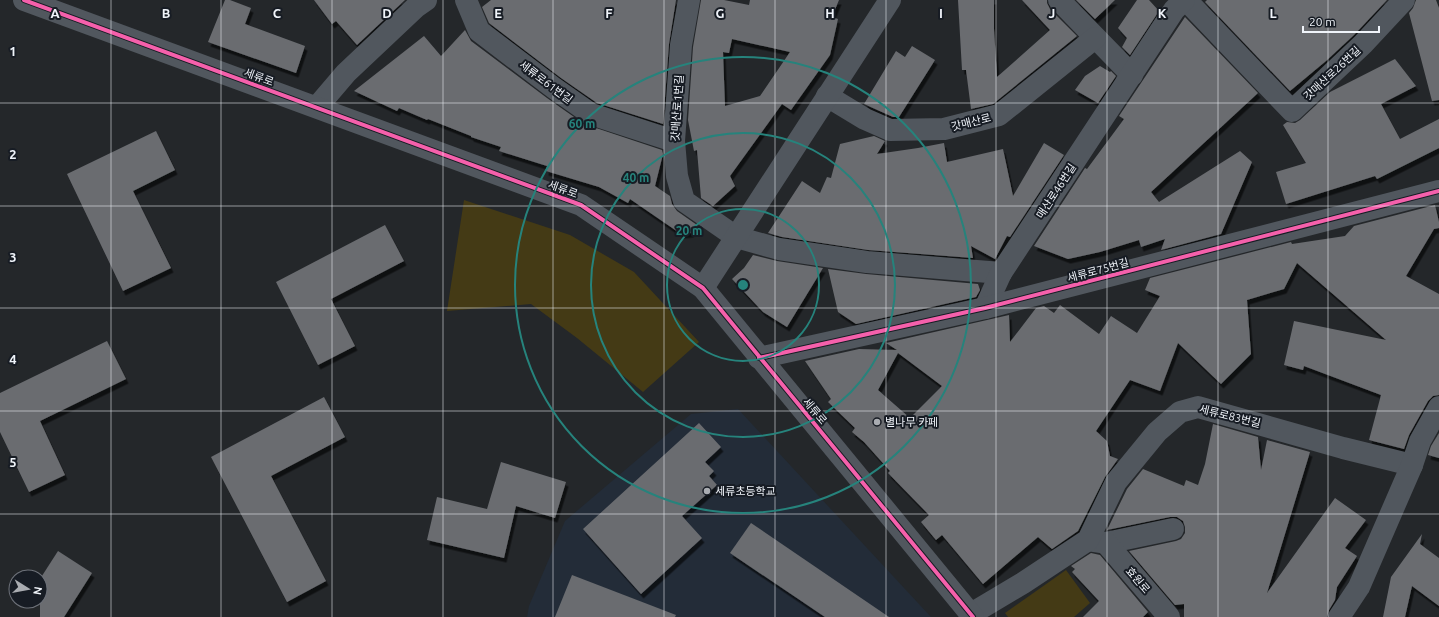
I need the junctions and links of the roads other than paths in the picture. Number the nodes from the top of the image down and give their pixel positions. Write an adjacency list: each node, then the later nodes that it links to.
1 (24, 0): 9 (street, 세류로)
2 (426, 0): 13 (street)
3 (466, 0): 15 (street, 세류로61번길)
4 (689, 0): 15 (street, 갓매산로1번길)
5 (890, 0): 12 (street)
6 (1059, 0): 10 (street)
7 (1404, 0): 14 (street, 갓매산로26번길)
8 (1178, 2): 11 (street, 매산로46번길); 14 (street, 매산로46번길)
9 (57, 6): 13 (street, 세류로)
10 (1095, 38): 11 (street); 12 (street, 갓매산로)
11 (1132, 76): 18 (street, 매산로46번길)
12 (827, 96): 17 (street)
13 (317, 107): 19 (street, 세류로)
14 (1292, 110)
15 (674, 141): 17 (street, 갓매산로1번길)
16 (1439, 190): 20 (street, 세류로75번길)
17 (736, 237): 18 (street); 19 (street)
18 (1001, 273): 20 (street, 매산로46번길)
19 (703, 288): 21 (street, 세류로)
20 (985, 308): 21 (street, 세류로75번길)
21 (760, 358): 26 (street, 세류로)
22 (1439, 407): 23 (street)
23 (1412, 465): 25 (street, 세류로83번길); 28 (street)
24 (1173, 529): 25 (street)
25 (1097, 541): 26 (street); 27 (street, 효원로)
26 (972, 615)
27 (1169, 617)
28 (1340, 617)

